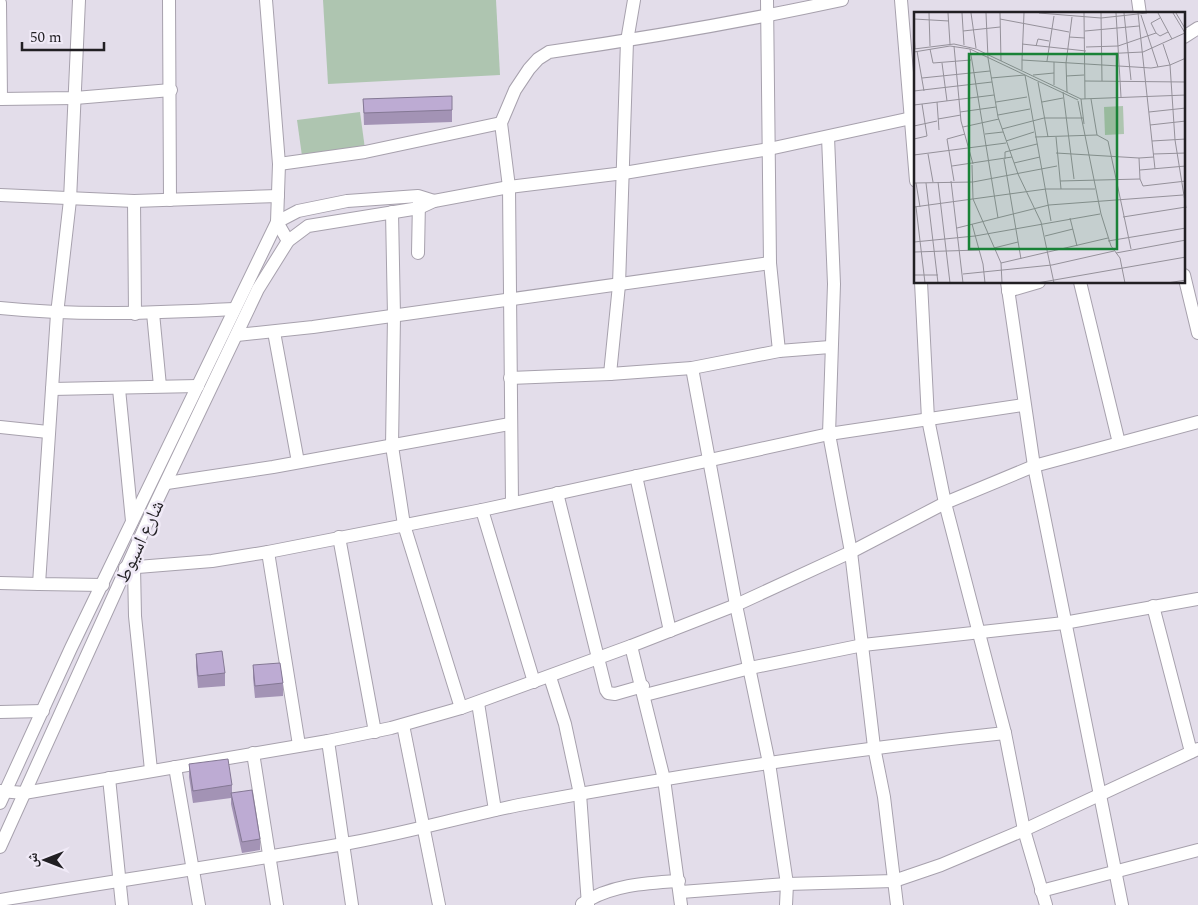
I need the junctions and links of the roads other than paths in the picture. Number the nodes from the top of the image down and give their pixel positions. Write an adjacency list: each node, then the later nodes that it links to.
1 (79, 0): 14 (street)
2 (169, 0): 13 (street)
3 (266, 0): 20 (street)
4 (634, 0): 12 (street)
5 (767, 0): 9 (street)
6 (842, 0): 9 (street)
7 (901, 0): 16 (street)
8 (0, 3): 15 (street)
9 (767, 16): 12 (street); 19 (street)
10 (1198, 28): 11 (street)
11 (1186, 36)
12 (627, 41): 17 (street); 21 (street)
13 (171, 90): 14 (street); 26 (street)
14 (75, 98): 15 (street); 25 (street)
15 (1, 99)
16 (914, 117): 18 (street)
17 (501, 123): 20 (street); 22 (street)
18 (828, 137): 19 (street); 52 (street)
19 (769, 149): 21 (street); 35 (street)
20 (279, 164): 24 (street)
21 (624, 173): 22 (street); 40 (street)
22 (508, 187): 28 (street); 42 (street)
23 (0, 195): 25 (street)
24 (278, 199): 26 (street); 29 (street); 31 (street)
25 (70, 200): 27 (street); 46 (street)
26 (170, 200): 27 (street)
27 (134, 201): 47 (street)
28 (419, 202): 29 (street); 30 (street); 34 (street)
29 (298, 211): 31 (street); 32 (street)
30 (392, 212): 32 (street); 48 (street)
31 (277, 222): 33 (street); 44 (street, شارع اسيوط)
32 (308, 226): 33 (street)
33 (288, 240): 51 (street, شارع اسيوط)
34 (418, 253)
35 (770, 263): 40 (street); 53 (street)
36 (1186, 283): 50 (street)
37 (921, 284): 62 (street)
38 (1026, 284): 41 (street)
39 (1080, 284): 68 (street)
40 (619, 285): 42 (street); 55 (street)
41 (1007, 287): 61 (street)
42 (511, 298): 48 (street); 56 (street)
43 (0, 308): 46 (street)
44 (234, 309): 45 (street); 58 (street, شارع اسيوط)
45 (153, 313): 47 (street); 57 (street)
46 (56, 314): 47 (street); 59 (street)
47 (135, 314)
48 (394, 316): 49 (street); 69 (street)
49 (274, 332): 51 (street); 71 (street)
50 (1198, 333)
51 (237, 335): 74 (street, شارع اسيوط)
52 (830, 347): 53 (street); 67 (street)
53 (779, 351): 54 (street)
54 (692, 368): 55 (street); 70 (street)
55 (610, 374): 56 (street)
56 (510, 378): 64 (street)
57 (160, 386): 58 (street); 60 (street)
58 (198, 386): 79 (street, شارع اسيوط)
59 (52, 389): 60 (street); 66 (street)
60 (119, 389): 79 (street)
61 (1023, 405): 62 (street); 72 (street)
62 (928, 419): 67 (street); 77 (street)
63 (1198, 422): 68 (street)
64 (510, 424): 69 (street); 76 (street)
65 (0, 427): 66 (street)
66 (48, 432): 86 (street)
67 (829, 434): 70 (street); 83 (street)
68 (1119, 444): 72 (street)
69 (392, 446): 71 (street); 80 (street)
70 (710, 460): 73 (street); 89 (street)
71 (298, 462): 74 (street)
72 (1034, 466): 77 (street); 91 (street)
73 (636, 476): 75 (street); 92 (street)
74 (167, 483): 84 (street, شارع اسيوط)
75 (557, 493): 76 (street); 96 (street)
76 (512, 503): 78 (street)
77 (945, 503): 83 (street); 93 (street)
78 (482, 510): 80 (street); 99 (street)
79 (133, 523): 87 (street, شارع اسيوط)
80 (404, 525): 81 (street); 102 (street)
81 (339, 537): 82 (street); 106 (street)
82 (268, 552): 84 (street); 109 (street)
83 (851, 552): 89 (street); 94 (street)
84 (130, 568): 115 (street); 119 (street, شارع اسيوط)
85 (0, 583): 86 (street)
86 (39, 584): 87 (street)
87 (103, 585): 103 (street, شارع اسيوط)
88 (1198, 598): 90 (street)
89 (736, 605): 92 (street); 97 (street)
90 (1153, 606): 91 (street); 111 (street)
91 (1064, 622): 93 (street); 121 (street)
92 (670, 631): 95 (street)
93 (978, 634): 94 (street); 107 (street)
94 (863, 645): 97 (street); 110 (street)
95 (632, 646): 96 (street); 100 (street)
96 (599, 658): 98 (street); 100 (street)
97 (750, 668): 100 (street); 113 (street)
98 (550, 677): 99 (street); 120 (street)
99 (534, 682): 101 (street)
100 (644, 691): 117 (street)
101 (478, 703): 102 (street); 123 (street)
102 (461, 708): 105 (street)
103 (43, 711): 104 (street); 118 (street, شارع اسيوط)
104 (0, 712)
105 (403, 725): 106 (street); 124 (street)
106 (375, 732): 108 (street)
107 (1005, 732): 110 (street); 125 (street)
108 (328, 741): 109 (street); 126 (street)
109 (299, 745): 112 (street)
110 (874, 747): 113 (street); 133 (street)
111 (1194, 750): 121 (street)
112 (253, 753): 114 (street); 129 (street)
113 (769, 763): 117 (street); 134 (street)
114 (175, 767): 115 (street); 130 (street)
115 (152, 770): 116 (street)
116 (108, 778): 119 (street); 132 (street)
117 (664, 780): 120 (street); 135 (street)
118 (3, 791): 119 (street); 122 (street, شارع اسيوط)
119 (24, 793): 127 (street, شارع اسيوط)
120 (580, 794): 123 (street); 139 (street)
121 (1099, 796): 125 (street); 131 (street)
122 (0, 803)
123 (495, 810): 124 (street)
124 (424, 828): 126 (street); 144 (street)
125 (1024, 830): 133 (street); 136 (street)
126 (345, 844): 129 (street); 143 (street)
127 (0, 847)
128 (1198, 850): 131 (street)
129 (270, 856): 130 (street); 142 (street)
130 (193, 870): 132 (street); 141 (street)
131 (1117, 872): 136 (street); 149 (street)
132 (120, 881): 137 (street); 140 (street)
133 (894, 881): 134 (street); 147 (street)
134 (787, 884): 135 (street); 146 (street)
135 (680, 886): 139 (street); 145 (street)
136 (1041, 891): 148 (street)
137 (38, 899): 138 (street)
138 (0, 900)
139 (585, 903)
140 (122, 905)
141 (199, 905)
142 (277, 905)
143 (352, 905)
144 (439, 905)
145 (682, 905)
146 (786, 905)
147 (897, 905)
148 (1046, 905)
149 (1122, 905)

